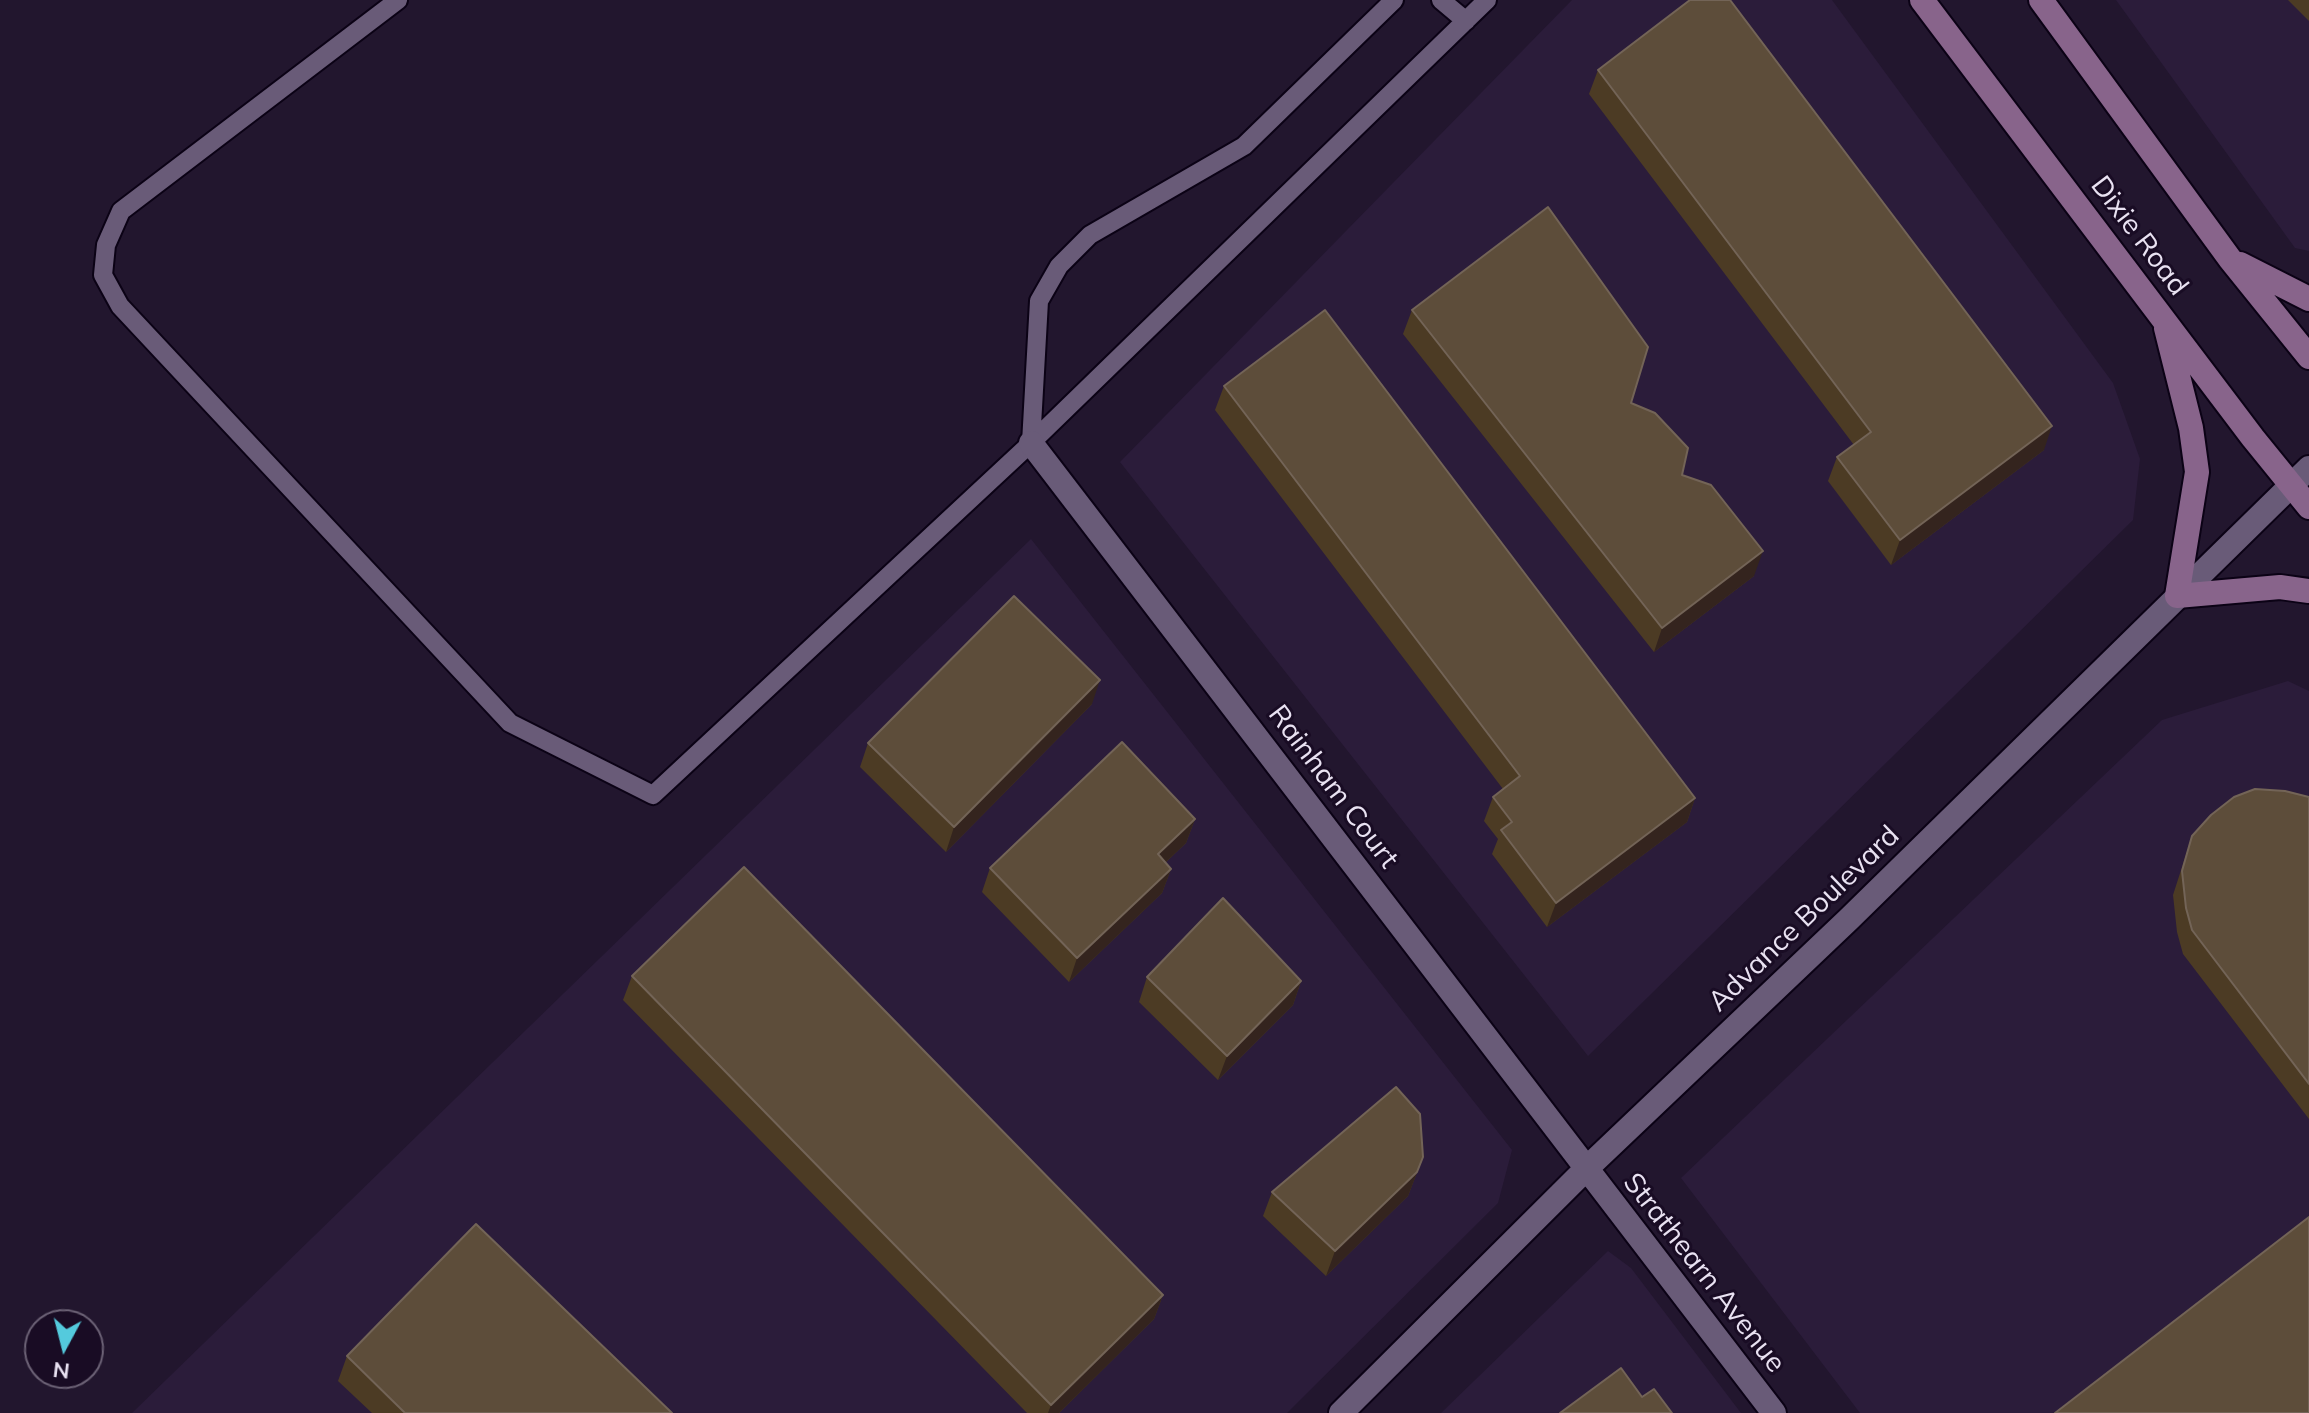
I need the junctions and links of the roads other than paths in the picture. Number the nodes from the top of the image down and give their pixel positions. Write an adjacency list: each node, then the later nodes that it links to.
1 (398, 0): 12 (lane)
2 (1394, 0): 12 (lane)
3 (1441, 0): 7 (lane)
4 (1487, 0): 7 (lane)
5 (1922, 0): 10 (main road, Dixie Road)
6 (2041, 0): 8 (main road, Dixie Road)
7 (1466, 21): 12 (lane)
8 (2230, 259): 9 (main road); 11 (main road, Dixie Road)
9 (2309, 299)
10 (2164, 317): 13 (main road, Dixie Road); 16 (main road)
11 (2309, 357)
12 (1031, 443): 17 (street, Rainham Court)
13 (2300, 476): 14 (main road, Dixie Road); 16 (street, Advance Boulevard)
14 (2309, 507)
15 (2309, 591): 16 (main road)
16 (2177, 596): 17 (street, Advance Boulevard)
17 (1586, 1169): 18 (street, Advance Boulevard); 19 (street, Strathearn Avenue)
18 (1341, 1413)
19 (1774, 1413)

